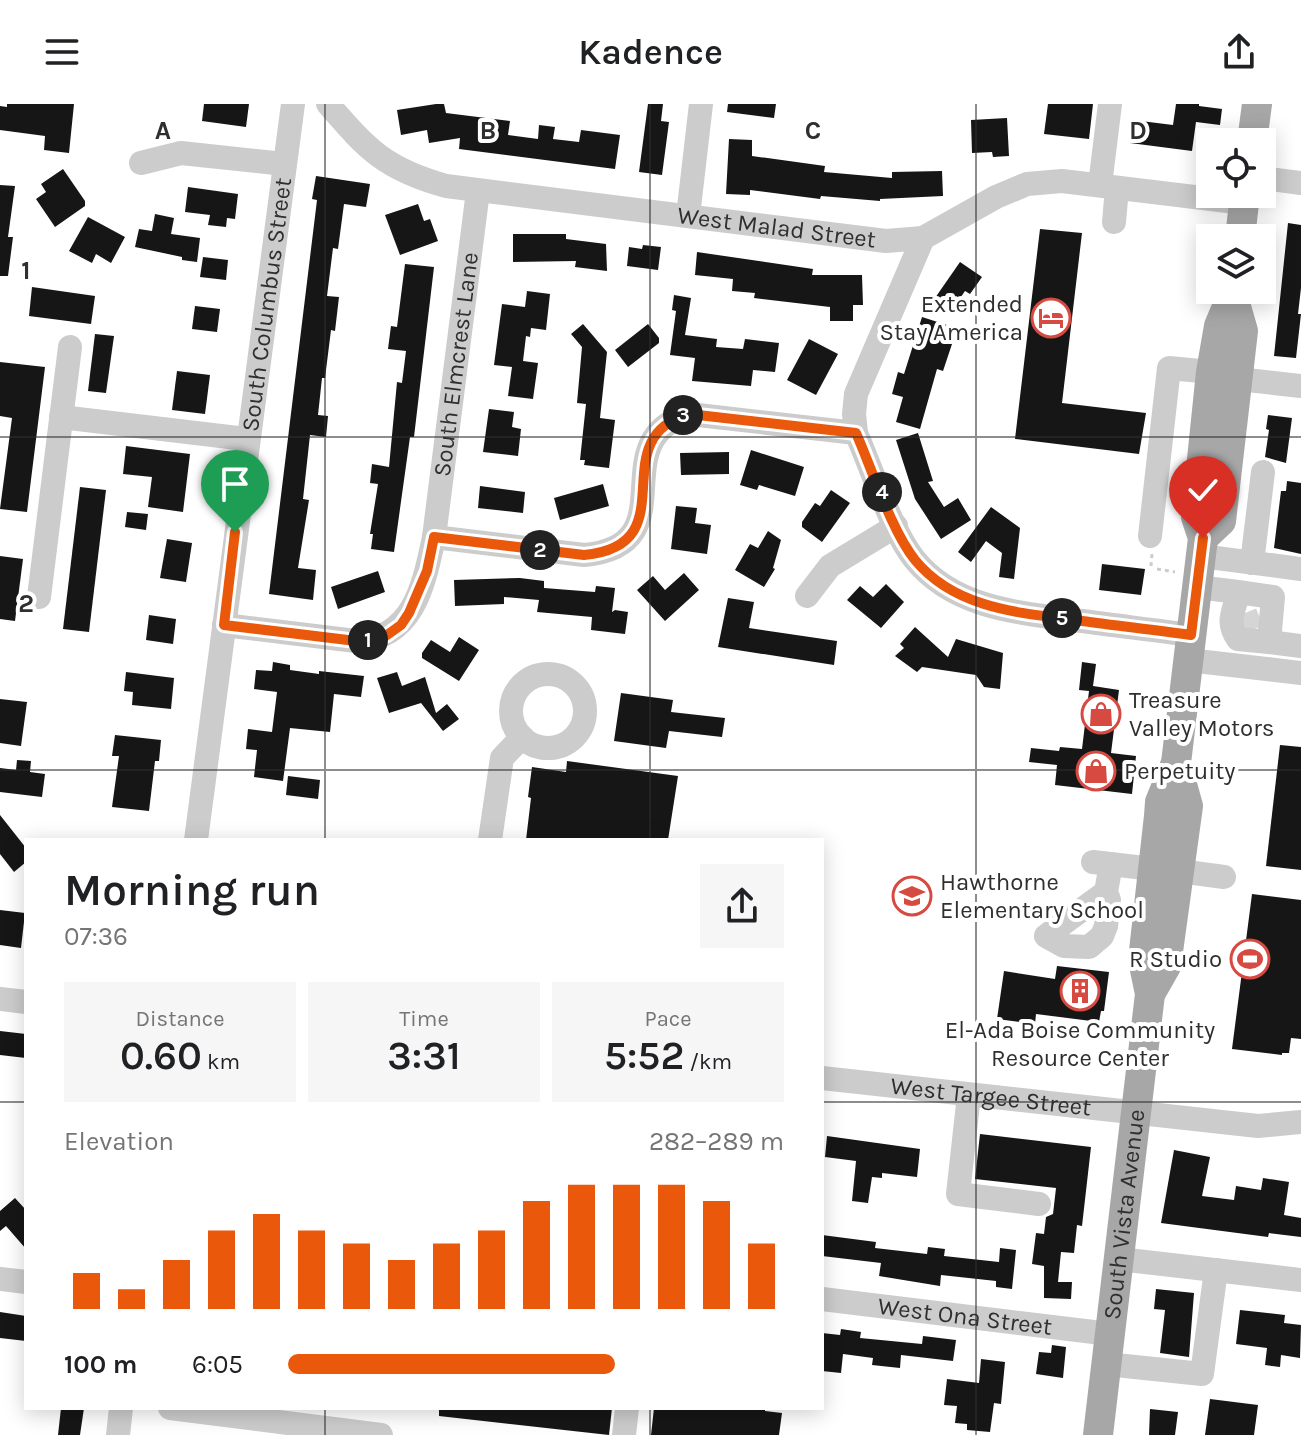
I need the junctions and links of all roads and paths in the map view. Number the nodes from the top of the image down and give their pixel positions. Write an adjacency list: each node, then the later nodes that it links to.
1 (293, 104): 8 (street, South Columbus Street)
2 (328, 104): 12 (street, West Malad Street)
3 (701, 104): 14 (street)
4 (1110, 104): 11 (street)
5 (1257, 104): 6 (main road)
6 (1254, 128)
7 (141, 163): 8 (street)
8 (284, 164): 23 (street, South Columbus Street)
9 (1276, 180): 10 (street)
10 (1301, 183)
11 (1108, 186): 13 (street, West Malad Street); 15 (street); 16 (street, West Malad Street)
12 (478, 191): 14 (street, West Malad Street); 27 (street, South Elmcrest Lane)
13 (1196, 194)
14 (688, 216): 16 (street, West Malad Street)
15 (1114, 222)
16 (923, 238): 22 (street)
17 (1237, 304): 19 (main road, South Vista Avenue)
18 (70, 347): 21 (street)
19 (1225, 376): 20 (street); 26 (street); 28 (main road, South Vista Avenue)
20 (1301, 386)
21 (61, 417): 23 (street); 34 (street)
22 (856, 433): 25 (street); 27 (street)
23 (246, 439): 37 (street, South Columbus Street)
24 (1263, 472): 29 (street)
25 (896, 526): 33 (street); 35 (street)
26 (1150, 536)
27 (434, 537): 37 (street, South Elmcrest Lane)
28 (1202, 547): 29 (street); 31 (main road, South Vista Avenue)
29 (1252, 563): 30 (street)
30 (1301, 569)
31 (1197, 587): 36 (street); 39 (main road, South Vista Avenue)
32 (1047, 591): 35 (street)
33 (807, 596)
34 (39, 597)
35 (1045, 616): 39 (street)
36 (1247, 622): 38 (street); 40 (street)
37 (224, 625): 43 (street, South Columbus Street)
38 (1301, 646)
39 (1190, 647): 40 (street); 45 (main road, South Vista Avenue)
40 (1250, 667): 41 (street)
41 (1301, 673)
42 (522, 737): 44 (street)
43 (196, 838)
44 (490, 838)
45 (1166, 870): 46 (street); 47 (street); 52 (main road, South Vista Avenue)
46 (1224, 877)
47 (1106, 892)
48 (0, 999): 49 (street)
49 (24, 1002)
50 (824, 1078): 51 (street, West Targee Street)
51 (969, 1095): 52 (street, West Targee Street); 54 (street)
52 (1136, 1113): 53 (street, West Targee Street); 55 (main road, South Vista Avenue)
53 (1301, 1122)
54 (1039, 1204)
55 (1119, 1259): 56 (street); 61 (main road, South Vista Avenue)
56 (1216, 1270): 58 (street); 61 (street, West Ona Street)
57 (0, 1279): 59 (street)
58 (1301, 1280)
59 (24, 1282)
60 (824, 1299): 61 (street, West Ona Street)
61 (1108, 1349): 68 (main road, South Vista Avenue)
62 (121, 1410): 65 (street)
63 (186, 1410): 66 (street)
64 (627, 1410): 67 (street)
65 (118, 1435)
66 (381, 1435)
67 (624, 1435)
68 (1098, 1435)

